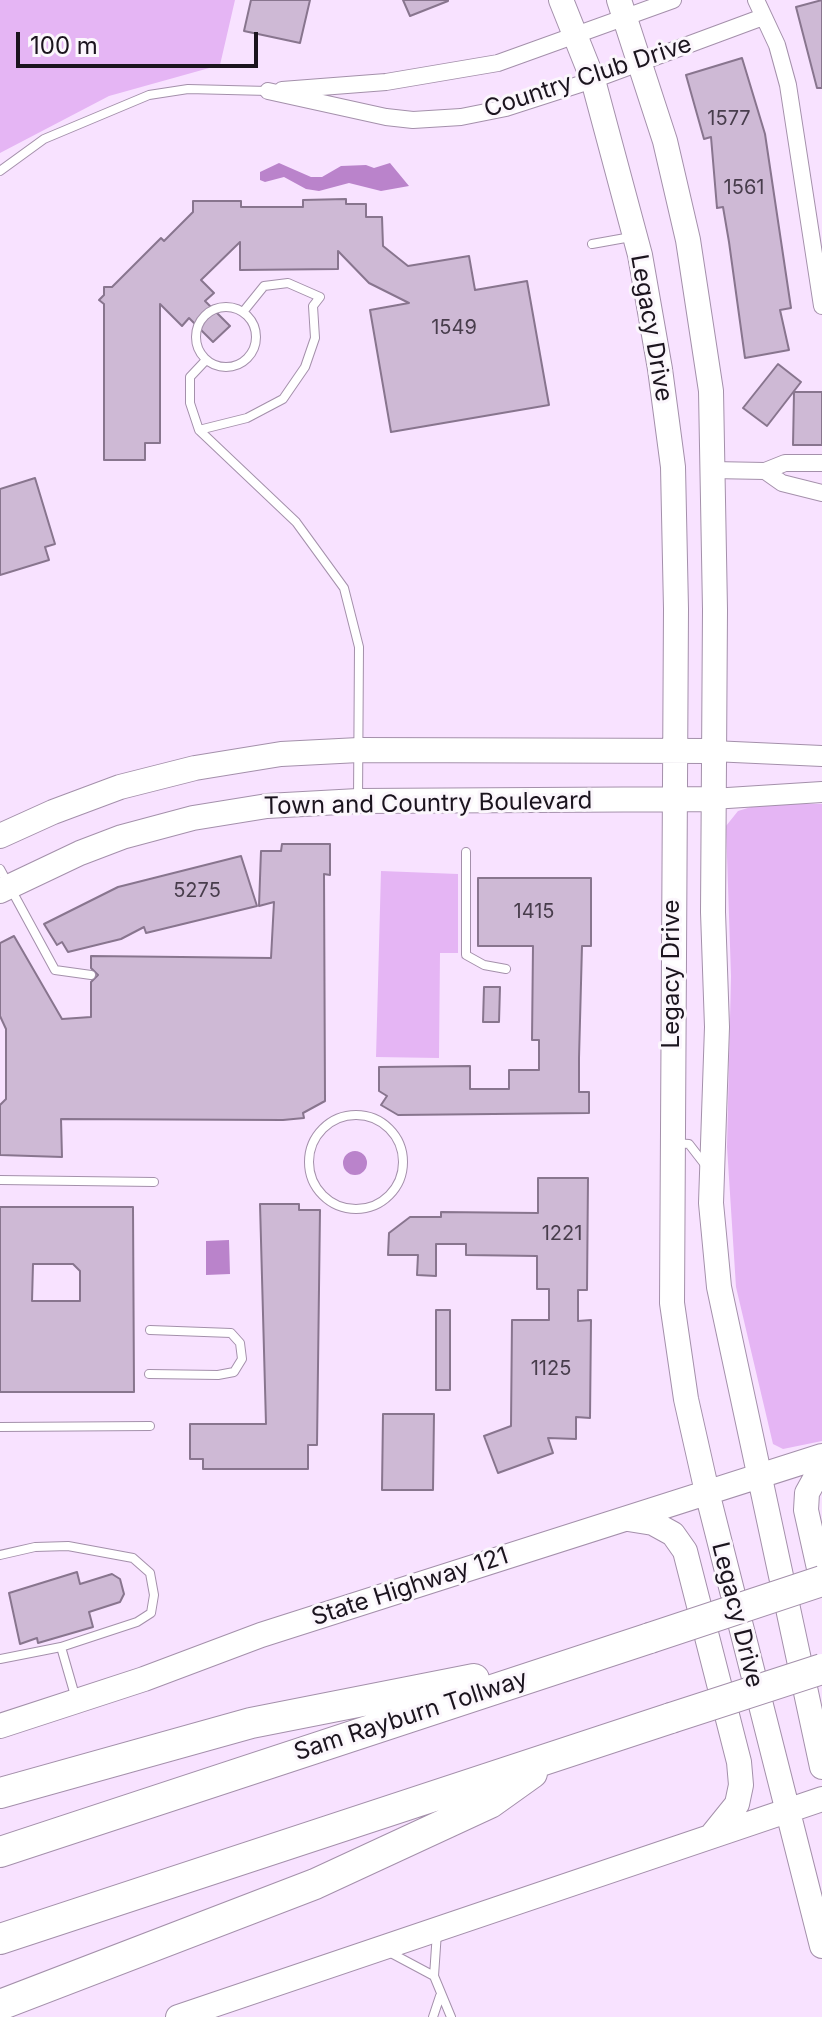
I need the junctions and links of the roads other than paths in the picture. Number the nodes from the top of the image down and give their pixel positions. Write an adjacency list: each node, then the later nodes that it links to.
1 (561, 0): 6 (main road, Legacy Drive)
2 (673, 0): 4 (street, Country Club Drive)
3 (756, 0): 5 (street)
4 (622, 8): 6 (street, Country Club Drive); 7 (main road, Legacy Drive)
5 (763, 17): 7 (street, Country Club Drive); 13 (street)
6 (575, 33): 8 (main road, Legacy Drive); 9 (street, Country Club Drive)
7 (640, 62): 8 (street, Country Club Drive); 19 (main road, Legacy Drive)
8 (593, 80): 9 (street, Country Club Drive); 11 (main road, Legacy Drive)
9 (268, 91): 10 (lane, Country Club Drive)
10 (0, 171)
11 (635, 236): 12 (lane); 18 (main road, Legacy Drive)
12 (592, 244)
13 (822, 306)
14 (243, 312): 15 (lane); 15 (lane); 16 (lane)
15 (206, 360): 16 (lane)
16 (199, 430): 22 (lane)
17 (822, 463): 20 (street)
18 (673, 467): 19 (main road); 23 (main road, Legacy Drive)
19 (712, 470): 20 (street); 24 (main road, Legacy Drive)
20 (765, 471): 21 (street)
21 (822, 493)
22 (359, 750): 23 (main road, Town and Country Boulevard); 29 (lane); 30 (main road, Town and Country Boulevard)
23 (673, 751): 24 (main road, Town and Country Boulevard); 27 (main road, Legacy Drive)
24 (712, 751): 25 (street, Town and Country Boulevard); 28 (main road, Legacy Drive)
25 (822, 756)
26 (822, 792): 28 (street, Town and Country Boulevard)
27 (673, 799): 28 (main road, Town and Country Boulevard); 29 (main road, Town and Country Boulevard); 36 (main road, Legacy Drive)
28 (712, 799): 39 (main road, Legacy Drive)
29 (358, 801): 32 (main road, Town and Country Boulevard)
30 (0, 836)
31 (466, 852): 33 (lane)
32 (3, 882): 34 (lane)
33 (506, 969)
34 (91, 975)
35 (355, 1115): 35 (lane)
36 (671, 1142): 39 (lane); 47 (main road, Legacy Drive)
37 (0, 1180): 38 (lane)
38 (154, 1182)
39 (711, 1203): 46 (main road, Legacy Drive)
40 (150, 1330): 41 (lane)
41 (149, 1374)
42 (150, 1426): 43 (lane)
43 (0, 1427)
44 (822, 1456): 46 (main road, State Highway 121)
45 (822, 1466): 50 (main road)
46 (759, 1477): 47 (main road, State Highway 121); 58 (main road, Legacy Drive)
47 (707, 1492): 48 (main road, State Highway 121); 61 (main road, Legacy Drive)
48 (625, 1518): 55 (main road, State Highway 121); 62 (main road)
49 (0, 1555): 51 (lane)
50 (822, 1581): 53 (highway, Sam Rayburn Tollway, bridge)
51 (61, 1647): 52 (lane); 55 (lane)
52 (0, 1659)
53 (570, 1663): 59 (highway); 63 (highway, Sam Rayburn Tollway)
54 (822, 1669): 57 (highway, bridge)
55 (77, 1700): 56 (main road, State Highway 121)
56 (0, 1726)
57 (556, 1756): 65 (highway); 70 (highway)
58 (822, 1767)
59 (0, 1793)
60 (822, 1799): 61 (main road)
61 (786, 1812): 62 (main road); 66 (main road, Legacy Drive)
62 (712, 1835): 64 (main road)
63 (0, 1852)
64 (437, 1928): 67 (main road); 68 (lane)
65 (0, 1939)
66 (822, 1946)
67 (379, 1948): 68 (lane); 71 (main road)
68 (434, 1976): 69 (lane)
69 (440, 1996): 72 (lane); 73 (lane)
70 (0, 2005)
71 (178, 2017)
72 (433, 2017)
73 (451, 2017)

